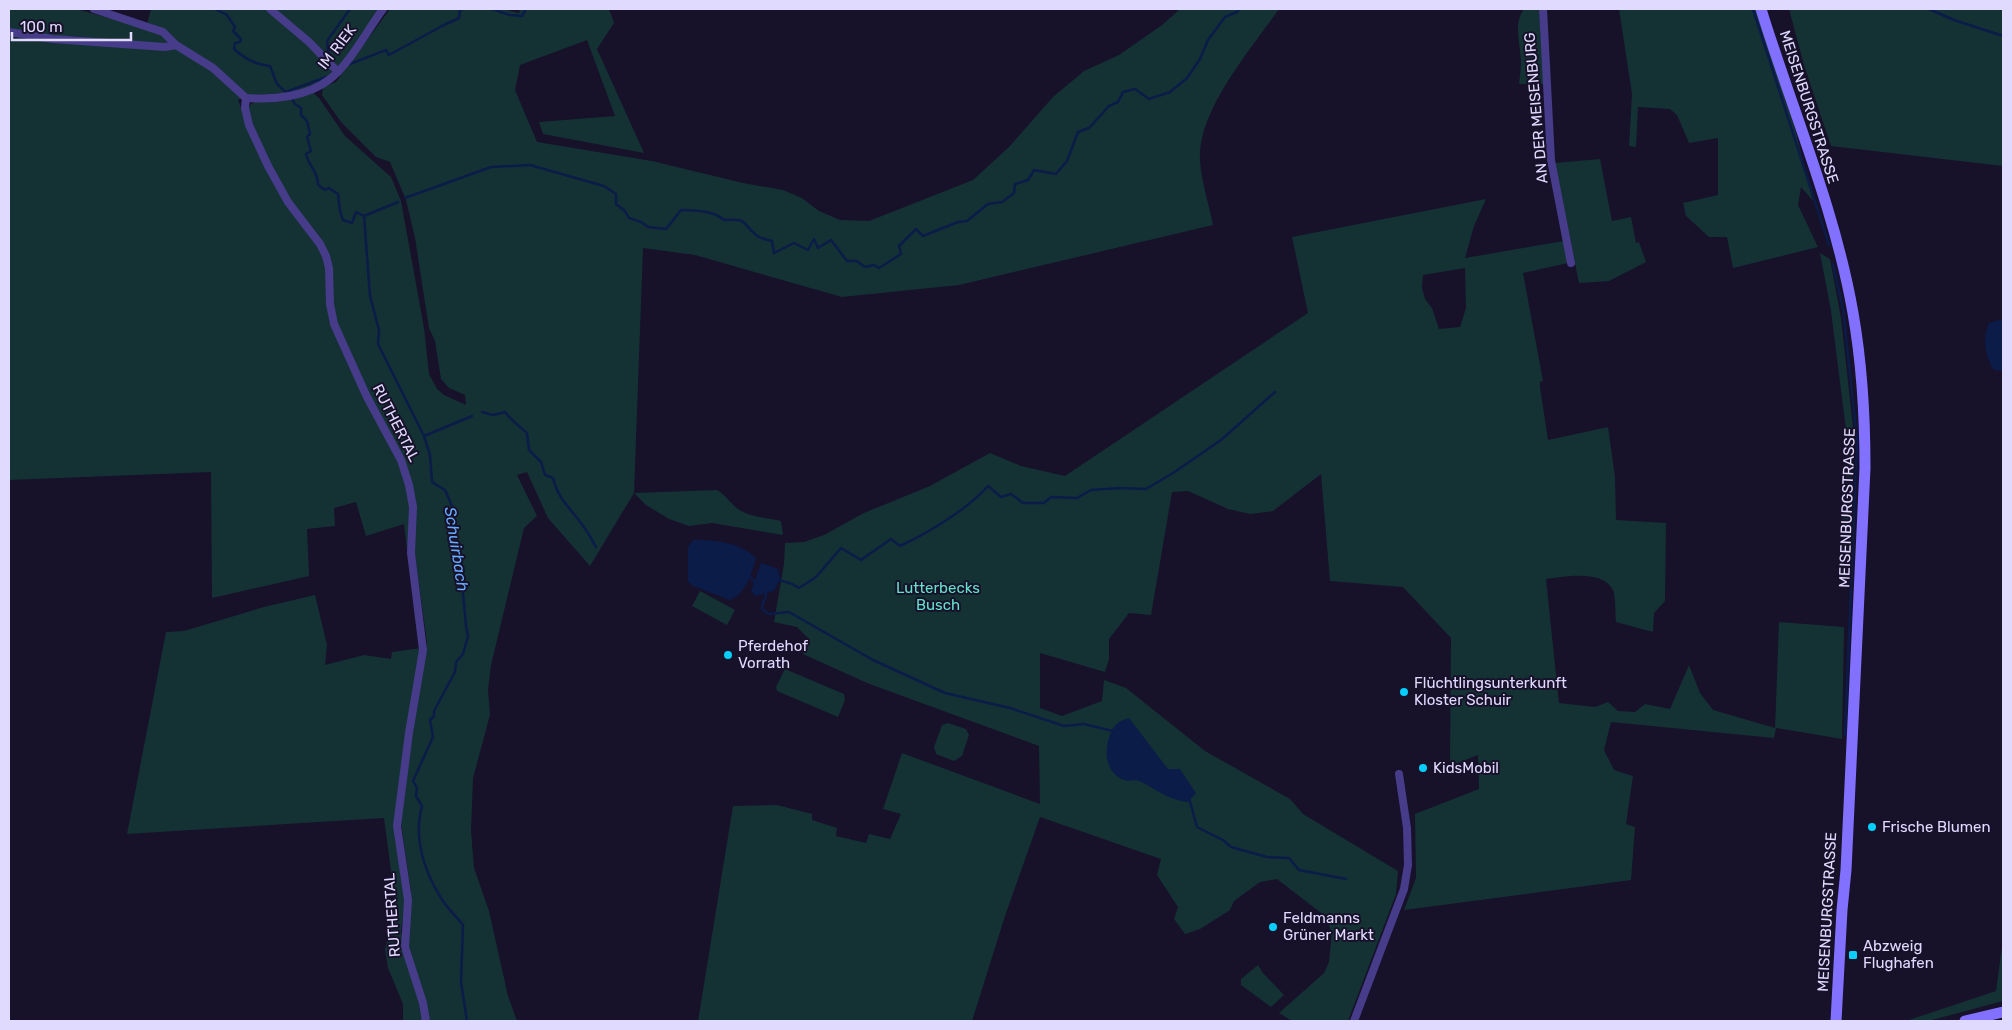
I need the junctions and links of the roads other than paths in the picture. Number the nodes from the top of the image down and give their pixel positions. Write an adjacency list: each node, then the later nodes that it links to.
1 (94, 9): 7 (street)
2 (270, 9): 8 (street)
3 (383, 9): 8 (street, IM RIEK)
4 (1543, 9): 10 (street, AN DER MEISENBURG)
5 (1761, 9): 13 (main road, MEISENBURGSTRASSE)
6 (9, 32): 7 (street)
7 (176, 45): 9 (street)
8 (338, 72): 9 (street, IM RIEK)
9 (246, 98): 14 (street, RUTHERTAL)
10 (1571, 263)
11 (1399, 774): 15 (street)
12 (2003, 1012): 16 (main road)
13 (1838, 1019)
14 (426, 1021)
15 (1354, 1021)
16 (1964, 1021)

